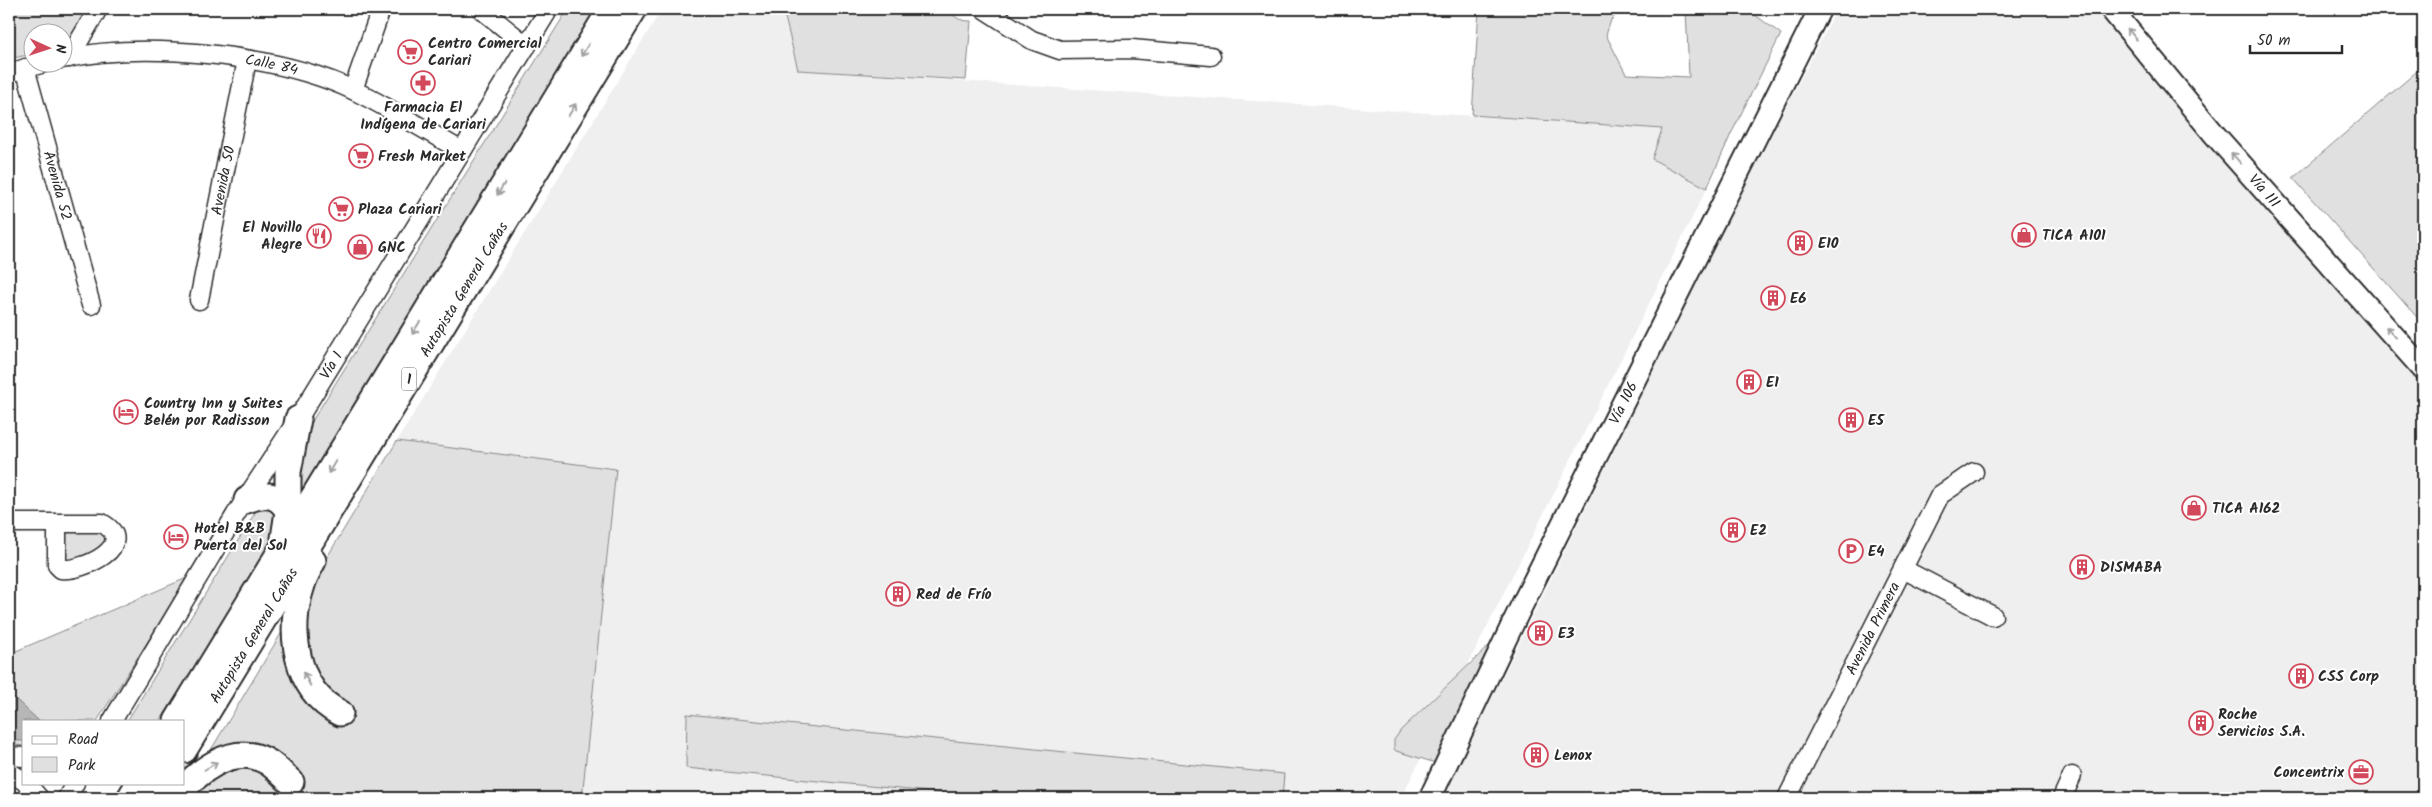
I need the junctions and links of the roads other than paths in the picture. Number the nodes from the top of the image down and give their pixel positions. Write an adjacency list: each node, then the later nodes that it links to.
1 (98, 9): 11 (street)
2 (381, 9): 16 (street)
3 (481, 9): 10 (street)
4 (549, 9): 10 (street, Vía 1)
5 (611, 9): 28 (highway, Autopista General Cañas / 1, one-way to 28)
6 (634, 9): 17 (highway, Autopista General Cañas / 1, one-way to 6)
7 (984, 9): 12 (street)
8 (1820, 9): 51 (main road, Vía 106)
9 (2110, 9): 21 (main road, Vía 111, one-way to 9)
10 (526, 46): 18 (street, Vía 1)
11 (72, 50)
12 (1211, 56)
13 (72, 58): 14 (street, Calle 84)
14 (247, 60): 16 (street, Calle 84); 19 (street, Avenida 50)
15 (17, 71): 20 (street, Avenida 52)
16 (353, 90): 18 (street, Calle 84)
17 (552, 144): 31 (highway, one-way to 17); 34 (highway, Autopista General Cañas / 1)
18 (462, 151): 22 (street, Vía 1)
19 (198, 300)
20 (91, 305)
21 (2423, 369)
22 (298, 419): 24 (street, Vía 1); 25 (highway)
23 (1974, 472): 29 (street, Avenida Primera)
24 (247, 500): 25 (highway); 32 (street, Vía 1)
25 (288, 512): 28 (highway)
26 (9, 523): 27 (street)
27 (57, 523)
28 (281, 550): 33 (highway, Autopista General Cañas / 1)
29 (1903, 569): 30 (street); 52 (street, Avenida Primera)
30 (1993, 616)
31 (340, 713)
32 (113, 720)
33 (178, 720)
34 (185, 748)
35 (9, 756): 36 (street)
36 (22, 758)
37 (9, 772): 38 (street); 40 (street)
38 (22, 774)
39 (2072, 776): 53 (street)
40 (22, 780)
41 (291, 782): 50 (highway, one-way to 41)
42 (27, 784): 46 (street)
43 (74, 784): 47 (street)
44 (138, 784): 48 (highway)
45 (162, 784): 49 (highway)
46 (39, 798)
47 (67, 798)
48 (130, 798)
49 (154, 798)
50 (175, 798)
51 (1430, 798)
52 (1787, 798)
53 (2062, 798)

